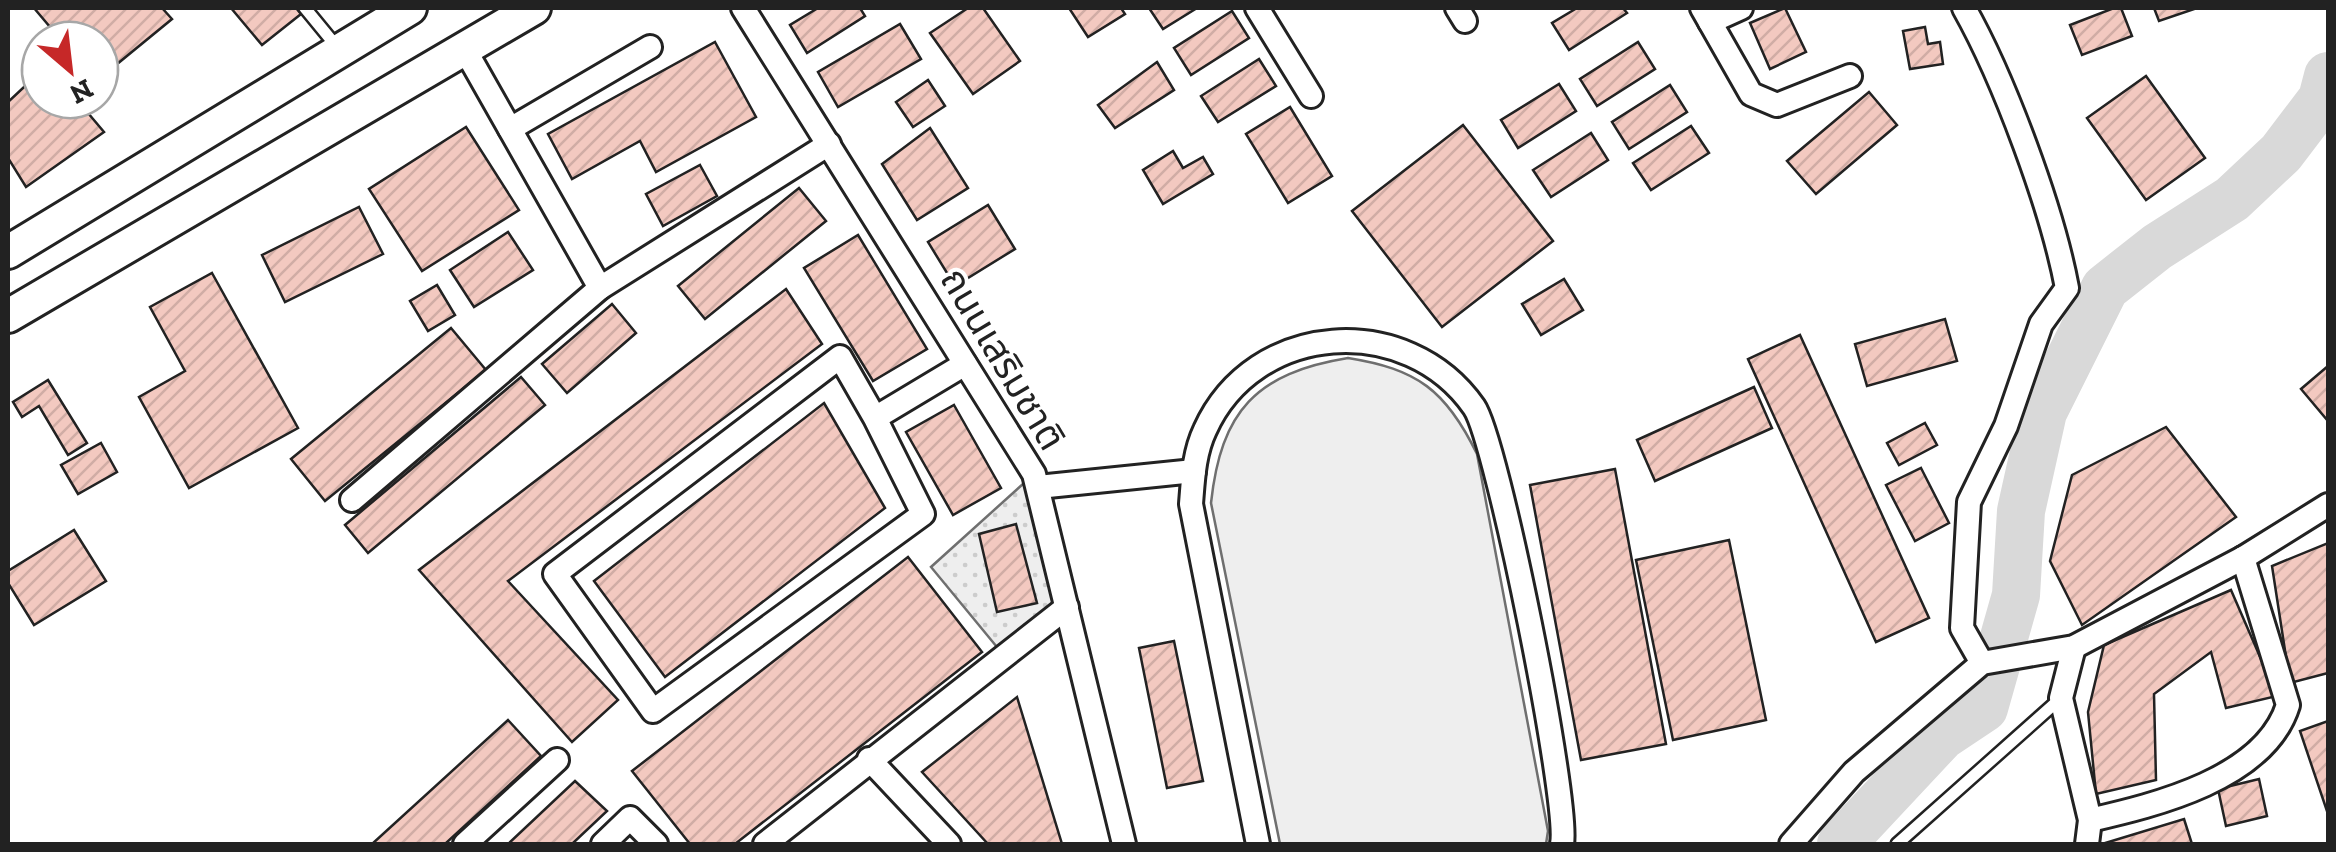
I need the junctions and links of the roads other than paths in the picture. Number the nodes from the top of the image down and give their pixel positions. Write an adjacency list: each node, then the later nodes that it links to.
1 (305, 8): 11 (lane)
2 (410, 8): 11 (main road)
3 (534, 8): 9 (main road)
4 (743, 8): 15 (street, ถนนเสริมชาติ)
5 (1257, 8): 13 (street)
6 (1741, 8): 8 (street)
7 (1964, 8): 28 (street)
8 (1706, 15): 12 (street)
9 (464, 48): 14 (street); 18 (main road)
10 (650, 48): 14 (street)
11 (340, 50): 16 (main road)
12 (1850, 76)
13 (1311, 96)
14 (510, 128): 17 (street)
15 (829, 144): 17 (street); 19 (street, ถนนเสริมชาติ)
16 (8, 252)
17 (600, 288): 23 (street)
18 (8, 316)
19 (965, 364): 20 (street); 22 (street, ถนนเสริมชาติ)
20 (875, 418): 20 (street)
21 (1194, 471): 22 (street); 39 (street); 40 (street)
22 (1038, 487): 26 (street, ถนนเสริมชาติ)
23 (352, 500)
24 (2328, 505): 25 (street)
25 (2243, 558): 27 (street); 32 (street)
26 (1066, 607): 30 (street); 38 (street, ถนนเสริมชาติ)
27 (2074, 647): 28 (street); 29 (street)
28 (1983, 663): 41 (street)
29 (2061, 698): 32 (street); 42 (lane)
30 (869, 758): 36 (street); 37 (street)
31 (557, 760): 33 (street)
32 (2090, 820): 43 (street)
33 (466, 844)
34 (603, 844): 35 (street)
35 (656, 844)
36 (765, 844)
37 (949, 844)
38 (1124, 844)
39 (1258, 844)
40 (1562, 844)
41 (1791, 844)
42 (1897, 844)
43 (2087, 844)

